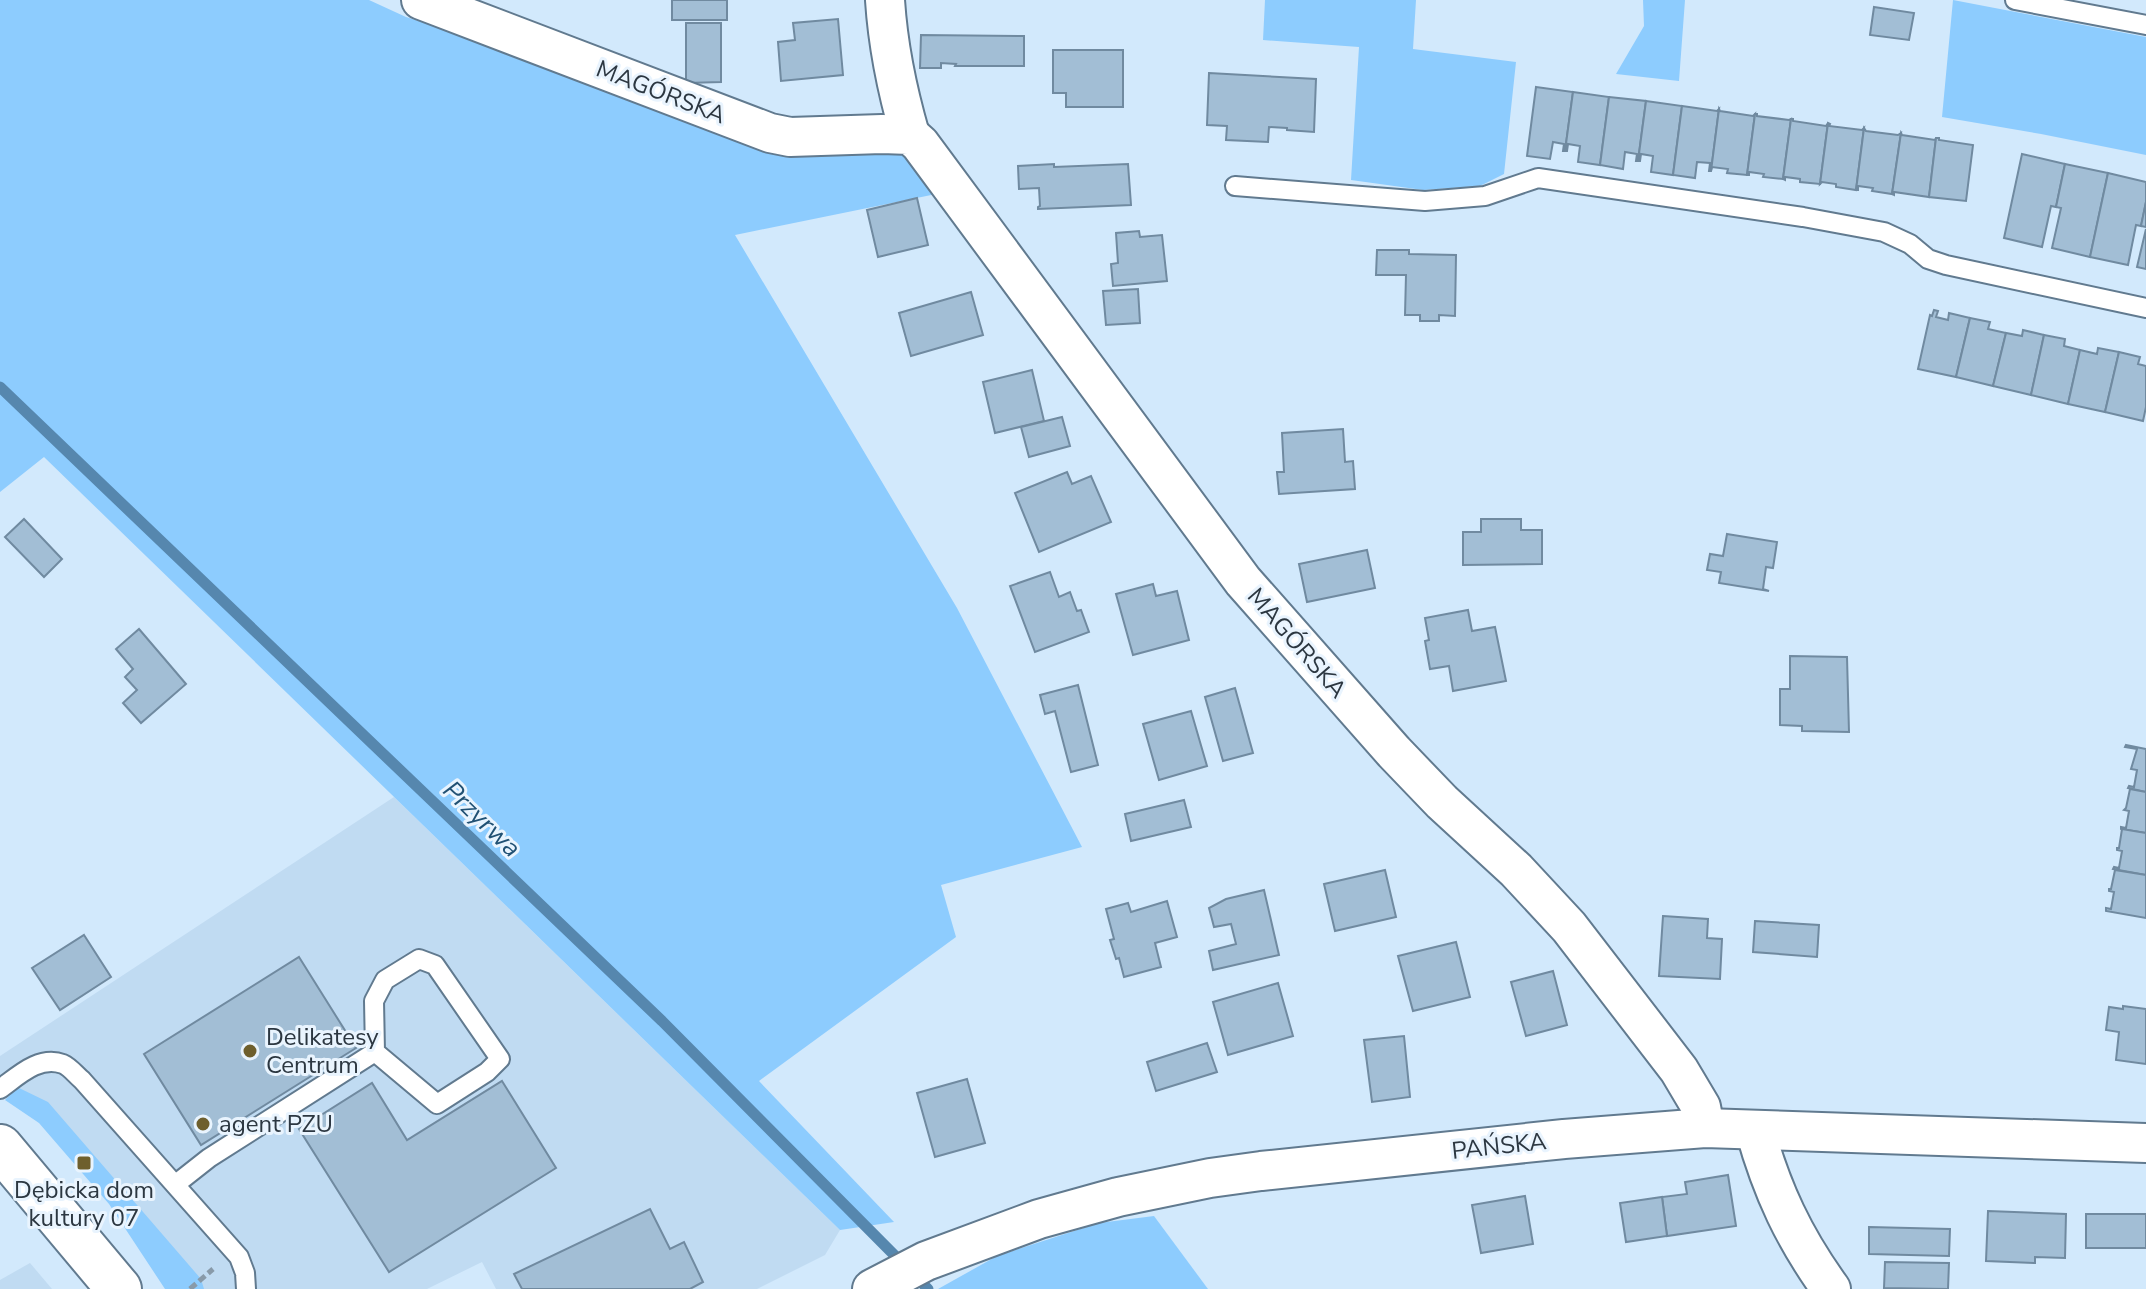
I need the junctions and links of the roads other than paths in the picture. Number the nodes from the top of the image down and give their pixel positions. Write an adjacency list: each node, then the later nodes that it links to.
1 (421, 0): 5 (street, MAGÓRSKA)
2 (885, 0): 5 (street, MAGÓRSKA)
3 (2015, 0): 4 (lane)
4 (2146, 25)
5 (910, 135): 10 (street, MAGÓRSKA)
6 (1235, 186): 7 (lane)
7 (2146, 308)
8 (375, 1052): 8 (lane); 14 (lane)
9 (0, 1089): 14 (lane)
10 (1705, 1128): 11 (street, PAŃSKA); 15 (street, PAŃSKA)
11 (1755, 1130): 12 (street, PAŃSKA); 18 (street)
12 (2146, 1143)
13 (0, 1147): 16 (street)
14 (176, 1184): 17 (lane)
15 (879, 1286)
16 (119, 1289)
17 (246, 1289)
18 (1831, 1289)

